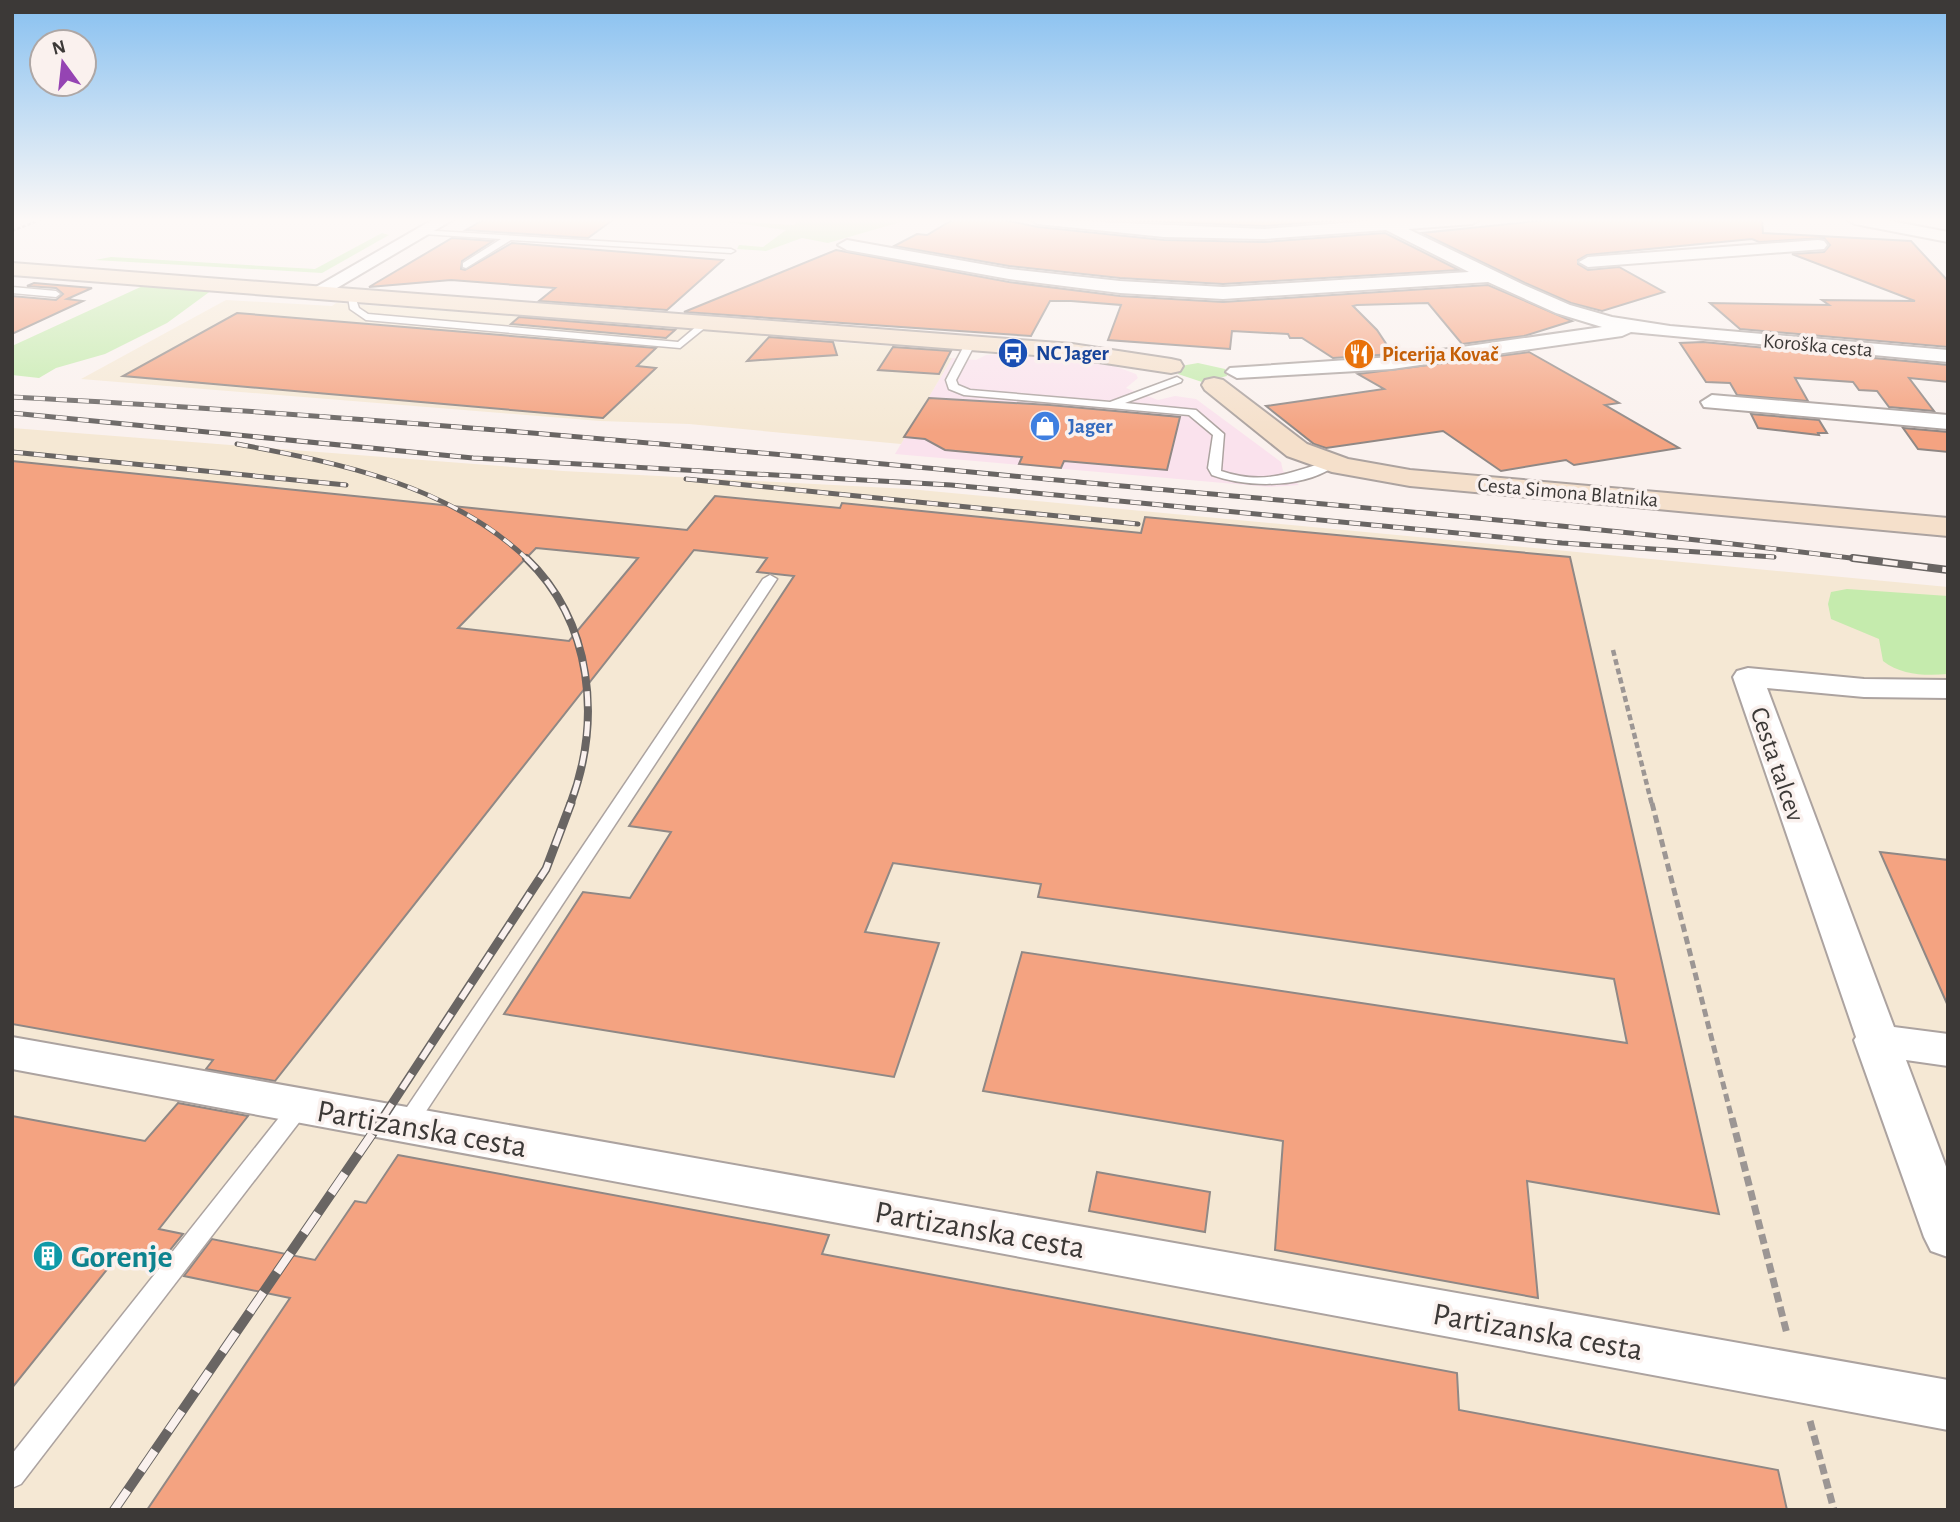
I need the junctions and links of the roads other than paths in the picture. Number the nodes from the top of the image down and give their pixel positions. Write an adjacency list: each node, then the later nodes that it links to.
1 (12, 290): 7 (lane)
2 (305, 290): 6 (street)
3 (1172, 290): 4 (street)
4 (1270, 290)
5 (1522, 290): 8 (street, Koroška cesta)
6 (318, 291): 9 (street)
7 (56, 294)
8 (1631, 327): 10 (street, Koroška cesta); 12 (street)
9 (970, 344): 11 (street); 14 (lane)
10 (1948, 356)
11 (1180, 369): 12 (street); 14 (lane)
12 (1223, 373): 16 (street, Cesta Simona Blatnika)
13 (1712, 402): 15 (street)
14 (1111, 405): 16 (lane)
15 (1948, 422)
16 (1332, 463): 17 (street, Cesta Simona Blatnika)
17 (1948, 527)
18 (770, 579): 24 (lane)
19 (1948, 688): 20 (street, Cesta talcev)
20 (1875, 1040): 21 (street); 25 (street)
21 (1948, 1050)
22 (12, 1053): 23 (street, Partizanska cesta)
23 (300, 1106): 24 (street, Partizanska cesta); 28 (lane)
24 (406, 1125): 27 (street, Partizanska cesta)
25 (1939, 1192): 26 (street)
26 (1948, 1237)
27 (1948, 1405)
28 (12, 1475)

